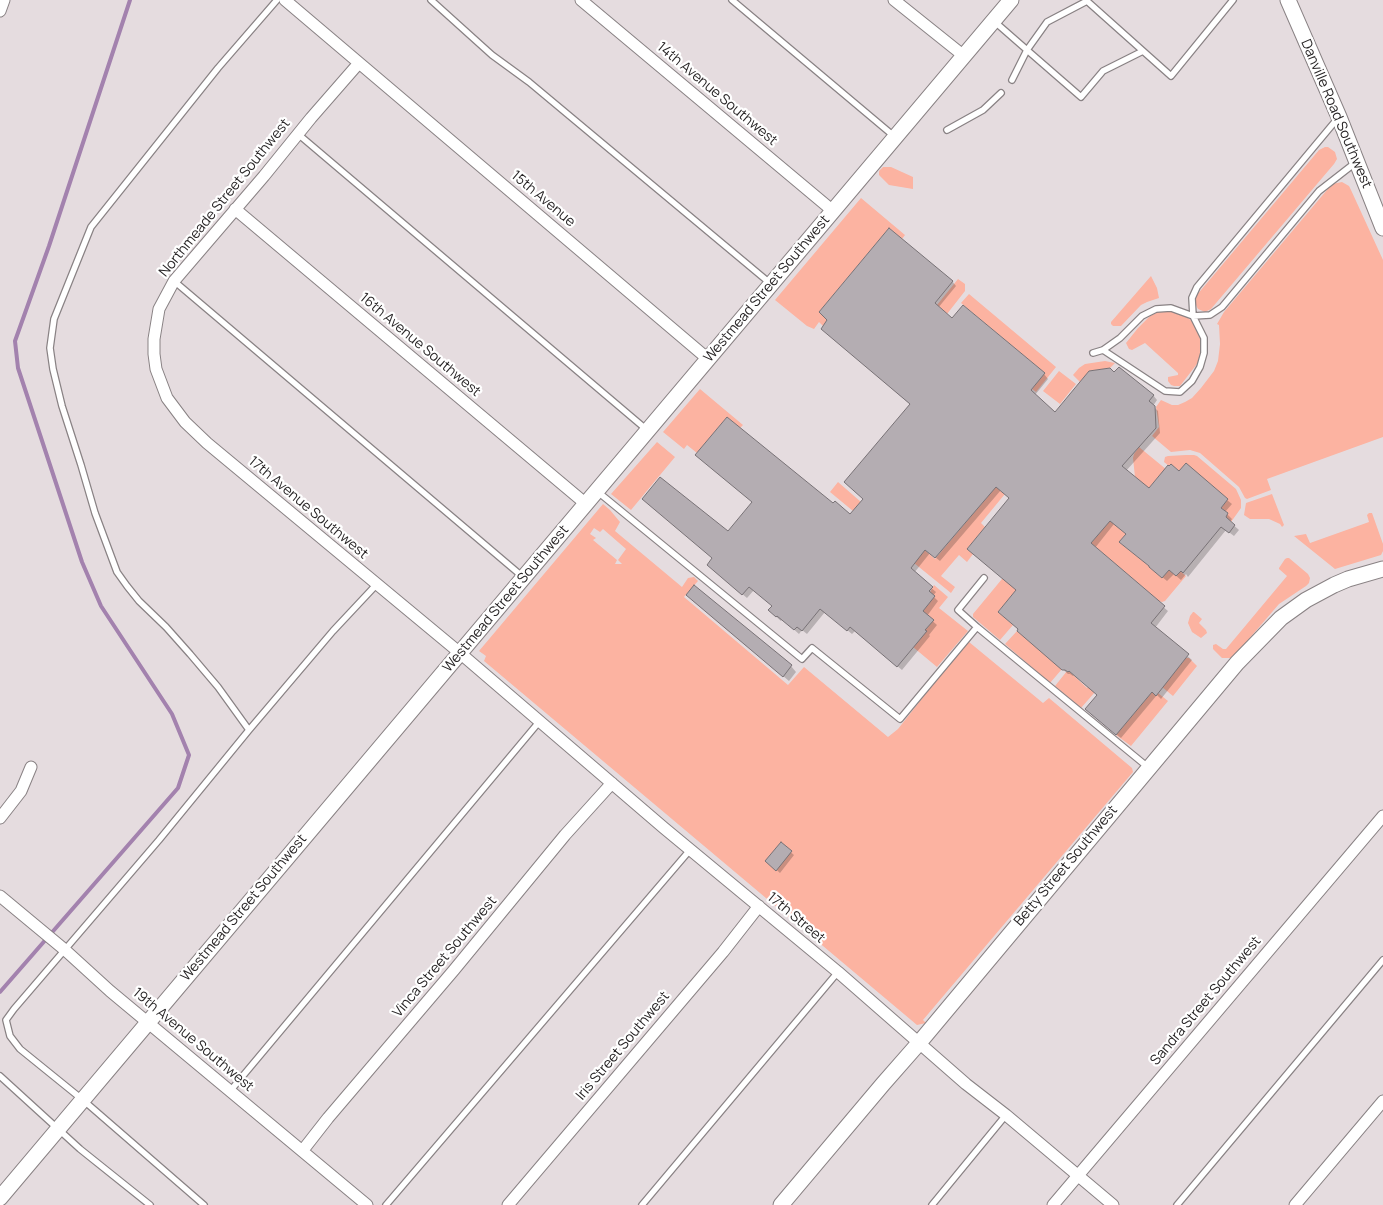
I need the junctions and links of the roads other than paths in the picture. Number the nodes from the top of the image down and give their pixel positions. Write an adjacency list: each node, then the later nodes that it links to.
1 (4, 0): 11 (street)
2 (277, 0): 44 (lane)
3 (285, 0): 16 (street, 15th Avenue)
4 (431, 0): 28 (lane)
5 (581, 0): 25 (street, 14th Avenue Southwest)
6 (732, 0): 22 (lane)
7 (894, 0): 15 (street)
8 (1011, 0): 12 (street, Westmead Street Southwest)
9 (1233, 0): 14 (lane)
10 (1288, 0): 19 (street, Danville Road Southwest)
11 (0, 11)
12 (993, 21): 13 (lane); 15 (street, Westmead Street Southwest)
13 (1027, 50): 14 (lane); 14 (lane); 17 (lane)
14 (1143, 52)
15 (964, 56): 22 (street, Westmead Street Southwest)
16 (359, 63): 21 (street, Northmeade Street Southwest); 32 (street, 15th Avenue)
17 (1012, 80)
18 (1001, 93): 20 (lane)
19 (1338, 117): 23 (street, Danville Road Southwest); 29 (lane)
20 (947, 130)
21 (298, 134): 24 (street, Northmeade Street Southwest); 34 (lane)
22 (895, 137): 25 (street, Westmead Street Southwest)
23 (1357, 161): 26 (street, Danville Road Southwest); 29 (lane)
24 (235, 209): 27 (street, Northmeade Street Southwest); 36 (street, 16th Avenue Southwest)
25 (833, 211): 28 (street, Westmead Street Southwest)
26 (1383, 228)
27 (174, 281): 33 (street, Northmeade Street Southwest); 38 (lane)
28 (772, 284): 32 (street, Westmead Street Southwest)
29 (1193, 316): 30 (lane); 30 (lane)
30 (1103, 350): 31 (lane)
31 (1093, 353)
32 (708, 359): 34 (street, Westmead Street Southwest)
33 (156, 369): 40 (street, 17th Avenue Southwest)
34 (648, 430): 35 (street, Westmead Street Southwest)
35 (597, 491): 36 (street, Westmead Street Southwest); 41 (lane)
36 (586, 504): 38 (street, Westmead Street Southwest)
37 (1383, 569): 46 (street, Betty Street Southwest)
38 (524, 577): 42 (street, Westmead Street Southwest)
39 (984, 578): 41 (lane)
40 (377, 584): 42 (street, 17th Avenue Southwest); 44 (lane)
41 (977, 626): 46 (lane)
42 (460, 653): 43 (street, 17th Street); 56 (street, Westmead Street Southwest)
43 (539, 722): 47 (street, 17th Street); 59 (lane)
44 (249, 730): 53 (lane)
45 (31, 767): 49 (street)
46 (1149, 768): 57 (street, Betty Street Southwest)
47 (612, 783): 50 (street, 17th Street); 64 (street, Vinca Street Southwest)
48 (1383, 816): 65 (street, Sandra Street Southwest)
49 (0, 818)
50 (691, 850): 52 (street, 17th Street); 70 (lane)
51 (0, 896): 53 (street, 19th Avenue Southwest)
52 (759, 906): 55 (street, 17th Street); 71 (street, Iris Street Southwest)
53 (62, 948): 56 (street, 19th Avenue Southwest); 60 (lane)
54 (1383, 960): 77 (lane)
55 (838, 972): 57 (street, 17th Street); 72 (lane)
56 (148, 1022): 59 (street, 19th Avenue Southwest); 60 (street, Westmead Street Southwest)
57 (920, 1043): 62 (street, 17th Street); 73 (street, Betty Street Southwest)
58 (0, 1076): 63 (lane)
59 (230, 1090): 64 (street, 19th Avenue Southwest)
60 (83, 1100): 63 (street, Westmead Street Southwest); 68 (lane)
61 (1383, 1101): 78 (street)
62 (1006, 1115): 65 (street, 17th Street); 74 (lane)
63 (58, 1129): 66 (street, Westmead Street Southwest); 67 (lane)
64 (303, 1150): 69 (street, 19th Avenue Southwest)
65 (1078, 1176): 75 (street, Sandra Street Southwest); 76 (street, 17th Street)
66 (0, 1198)
67 (150, 1205)
68 (204, 1205)
69 (367, 1205)
70 (386, 1205)
71 (508, 1205)
72 (642, 1205)
73 (781, 1205)
74 (932, 1205)
75 (1052, 1205)
76 (1113, 1205)
77 (1178, 1205)
78 (1295, 1205)

